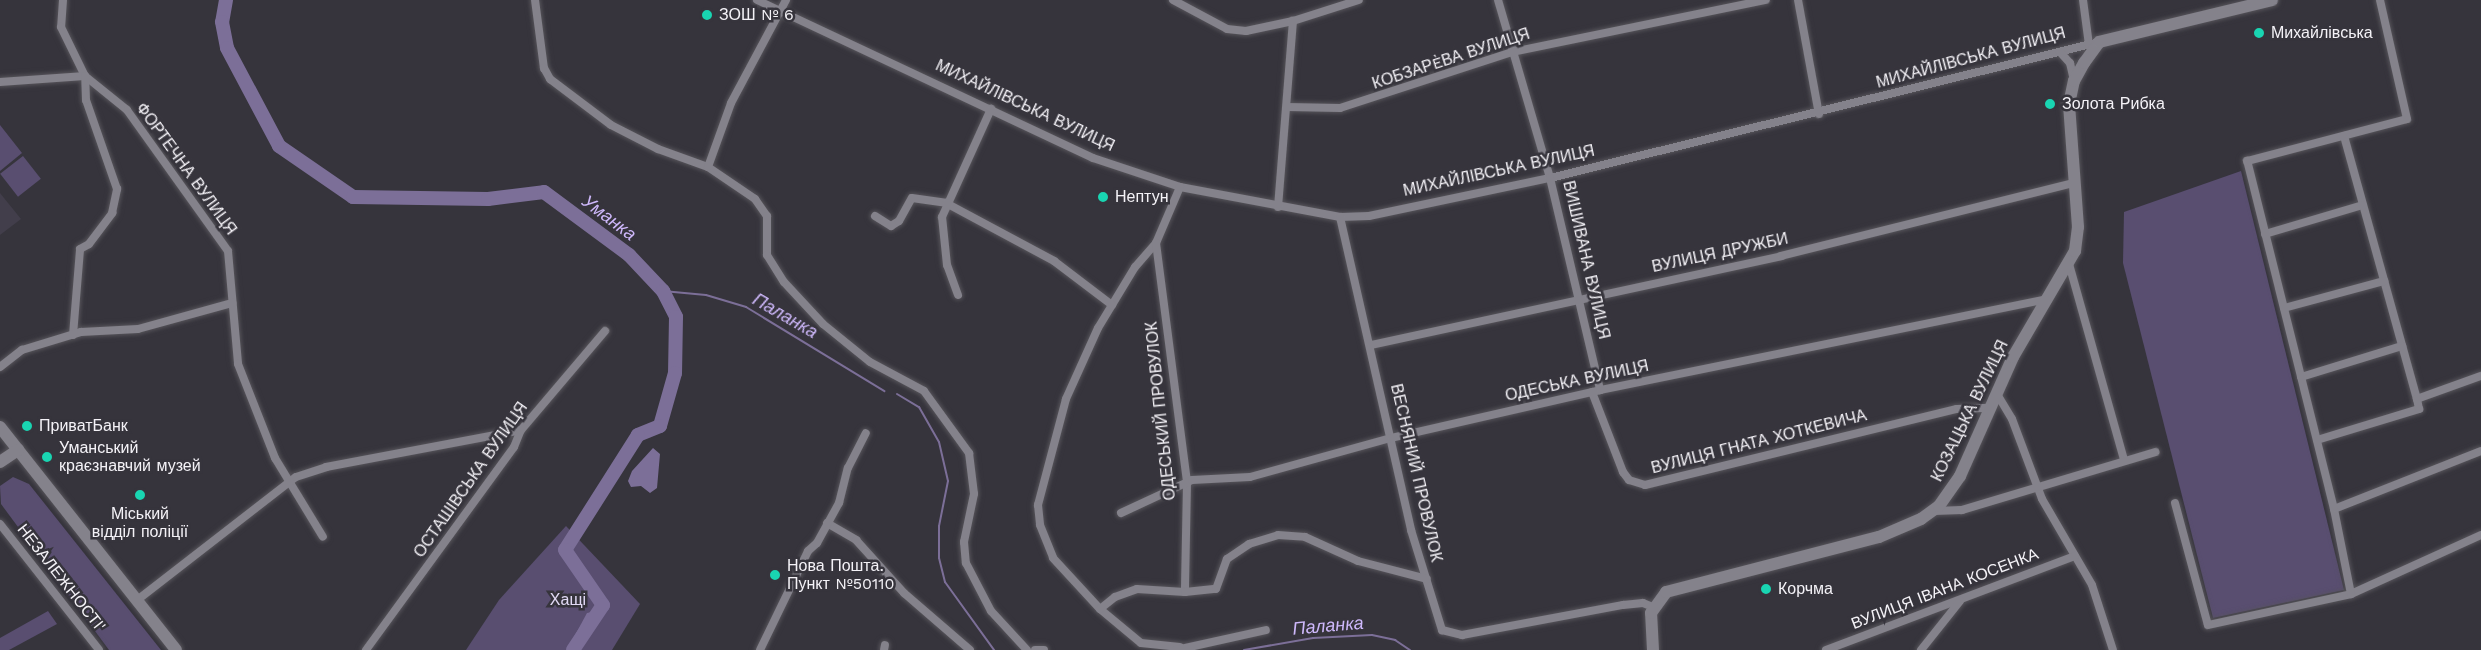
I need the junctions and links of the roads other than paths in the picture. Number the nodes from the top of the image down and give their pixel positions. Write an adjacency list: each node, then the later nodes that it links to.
1 (63, 0): 18 (street, ФОРТЕЧНА ВУЛИЦЯ)
2 (535, 0): 25 (street)
3 (757, 0): 13 (street, МИХАЙЛІВСЬКА ВУЛИЦЯ)
4 (786, 0): 13 (street)
5 (1173, 0): 14 (street)
6 (1359, 0): 14 (street)
7 (1498, 0): 16 (street, ВИШИВАНА ВУЛИЦЯ)
8 (1766, 0): 16 (street, КОБЗАРÈВА ВУЛИЦЯ)
9 (1798, 0): 23 (street)
10 (2083, 0): 15 (street)
11 (2272, 0): 15 (main road, МИХАЙЛІВСЬКА ВУЛИЦЯ)
12 (2380, 0): 24 (street)
13 (782, 11): 22 (street, МИХАЙЛІВСЬКА ВУЛИЦЯ); 25 (street)
14 (1293, 21): 21 (street)
15 (2094, 43): 17 (street, МИХАЙЛІВСЬКА ВУЛИЦЯ); 19 (main road, КОЗАЦЬКА ВУЛИЦЯ)
16 (1512, 52): 21 (street, КОБЗАРÈВА ВУЛИЦЯ); 26 (street, ВИШИВАНА ВУЛИЦЯ)
17 (2060, 52): 19 (street); 23 (street, МИХАЙЛІВСЬКА ВУЛИЦЯ)
18 (85, 76): 20 (street); 41 (street, ФОРТЕЧНА ВУЛИЦЯ); 45 (street)
19 (2074, 81): 27 (main road, КОЗАЦЬКА ВУЛИЦЯ)
20 (0, 82)
21 (1287, 106): 31 (street)
22 (991, 109): 28 (street, МИХАЙЛІВСЬКА ВУЛИЦЯ); 29 (street)
23 (1819, 114): 26 (street, МИХАЙЛІВСЬКА ВУЛИЦЯ)
24 (2344, 136): 30 (street); 34 (street)
25 (708, 167): 91 (street)
26 (1550, 178): 33 (street, МИХАЙЛІВСЬКА ВУЛИЦЯ); 39 (street, ВИШИВАНА ВУЛИЦЯ)
27 (2074, 183): 36 (main road, КОЗАЦЬКА ВУЛИЦЯ); 39 (street, ВУЛИЦЯ ДРУЖБИ)
28 (1180, 187): 31 (street, МИХАЙЛІВСЬКА ВУЛИЦЯ); 35 (street)
29 (946, 202): 32 (street); 38 (street); 42 (street)
30 (2363, 206): 34 (street); 37 (street)
31 (1278, 207): 33 (street, МИХАЙЛІВСЬКА ВУЛИЦЯ)
32 (874, 216)
33 (1340, 217): 46 (street, ВЕСНЯНИЙ ПРОВУЛОК)
34 (2265, 234): 43 (street)
35 (1156, 243): 42 (street); 66 (street, ОДЕСЬКИЙ ПРОВУЛОК)
36 (2069, 264): 40 (main road, КОЗАЦЬКА ВУЛИЦЯ); 63 (street)
37 (2384, 281): 43 (street); 47 (street)
38 (958, 295)
39 (1578, 299): 46 (street, ВУЛИЦЯ ДРУЖБИ); 51 (street, ВИШИВАНА ВУЛИЦЯ)
40 (2048, 299): 51 (street, ОДЕСЬКА ВУЛИЦЯ); 52 (main road, КОЗАЦЬКА ВУЛИЦЯ)
41 (232, 303): 45 (street); 65 (street, ФОРТЕЧНА ВУЛИЦЯ)
42 (1112, 305): 83 (street)
43 (2284, 308): 50 (street)
44 (605, 330): 56 (street, ОСТАШІВСЬКА ВУЛИЦЯ)
45 (73, 335): 48 (street)
46 (1371, 345): 58 (street, ВЕСНЯНИЙ ПРОВУЛОК)
47 (2402, 346): 50 (street); 53 (street)
48 (0, 367)
49 (2481, 376): 53 (street)
50 (2301, 377): 59 (street)
51 (1596, 391): 54 (street, ВУЛИЦЯ ГНАТА ХОТКЕВИЧА); 58 (street, ОДЕСЬКА ВУЛИЦЯ)
52 (1997, 393): 54 (main road, КОЗАЦЬКА ВУЛИЦЯ); 67 (street)
53 (2417, 399): 59 (street)
54 (1990, 408): 70 (main road, КОЗАЦЬКА ВУЛИЦЯ)
55 (0, 428): 60 (main road)
56 (521, 430): 65 (street); 88 (street, ОСТАШІВСЬКА ВУЛИЦЯ)
57 (866, 433): 72 (street)
58 (1391, 438): 66 (street, ОДЕСЬКА ВУЛИЦЯ); 77 (street, ВЕСНЯНИЙ ПРОВУЛОК)
59 (2317, 440): 69 (street)
60 (18, 450): 64 (main road); 81 (main road)
61 (2481, 451): 69 (street)
62 (2155, 452): 63 (street)
63 (2124, 460): 67 (street)
64 (0, 462)
65 (288, 482): 75 (street, ФОРТЕЧНА ВУЛИЦЯ); 81 (street)
66 (1187, 483): 71 (street, ОДЕСЬКА ВУЛИЦЯ); 78 (street, ОДЕСЬКИЙ ПРОВУЛОК)
67 (2037, 487): 70 (street); 76 (street)
68 (2175, 503): 79 (street)
69 (2334, 508): 79 (street)
70 (1934, 511): 82 (main road, КОЗАЦЬКА ВУЛИЦЯ)
71 (1121, 513)
72 (828, 523): 89 (street); 90 (street)
73 (0, 524): 86 (street, НЕЗАЛЕЖНОСТІ')
74 (2481, 535): 79 (street)
75 (323, 537)
76 (2075, 556): 80 (street, ВУЛИЦЯ ІВАНА КОСЕНКА); 95 (street)
77 (1426, 579): 78 (street); 82 (street, ВЕСНЯНИЙ ПРОВУЛОК)
78 (1185, 592): 83 (street)
79 (2350, 594)
80 (1961, 600): 93 (street, ВУЛИЦЯ ІВАНА КОСЕНКА); 94 (street)
81 (136, 601): 87 (main road)
82 (1653, 607): 92 (main road)
83 (1100, 609): 85 (street)
84 (1266, 630): 85 (street)
85 (1178, 648)
86 (99, 650)
87 (176, 650)
88 (366, 650)
89 (760, 650)
90 (970, 650)
91 (1027, 650)
92 (1653, 650)
93 (1826, 650)
94 (1921, 650)
95 (2113, 650)

